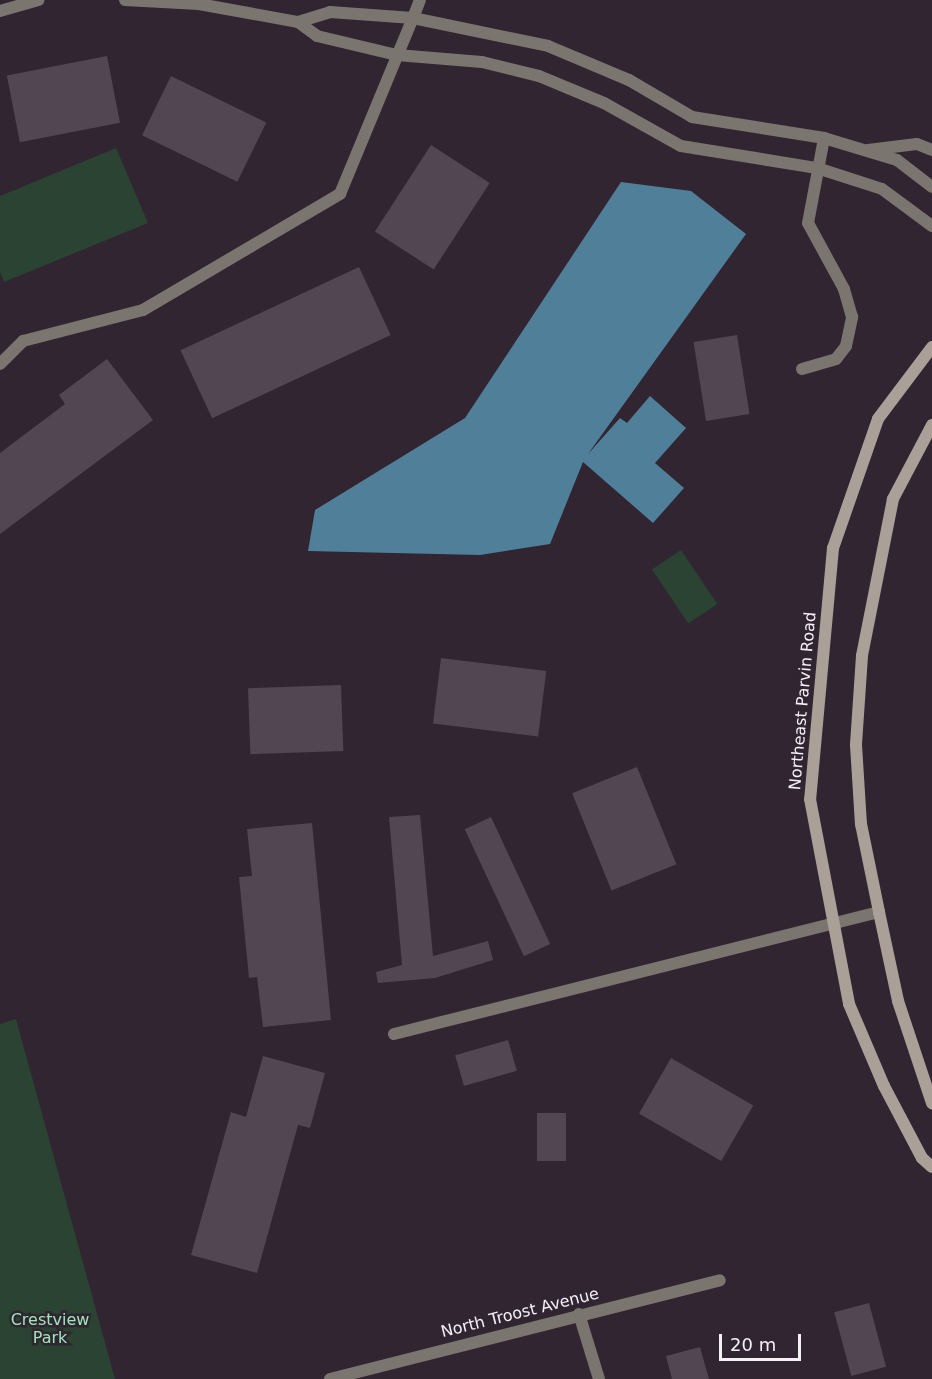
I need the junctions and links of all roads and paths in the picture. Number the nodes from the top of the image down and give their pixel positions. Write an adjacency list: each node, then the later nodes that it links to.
1 (38, 0): 4 (street)
2 (125, 0): 6 (street)
3 (420, 0): 5 (street)
4 (0, 11)
5 (413, 18): 6 (street); 7 (street); 8 (street)
6 (298, 22): 7 (street)
7 (397, 55): 11 (street); 15 (street)
8 (824, 138): 10 (street); 11 (street)
9 (932, 150): 10 (street)
10 (866, 151): 12 (street)
11 (817, 168): 13 (street); 16 (street)
12 (932, 187)
13 (931, 223)
14 (932, 347): 19 (main road, Northeast Parvin Road)
15 (0, 364)
16 (802, 369)
17 (932, 425): 18 (main road)
18 (879, 912): 19 (street); 21 (main road)
19 (832, 925): 20 (street); 22 (main road, Northeast Parvin Road)
20 (394, 1034)
21 (932, 1103)
22 (932, 1167)
23 (720, 1280): 24 (street, North Troost Avenue)
24 (579, 1314): 25 (street, North Troost Avenue); 26 (street)
25 (330, 1379)
26 (599, 1379)

